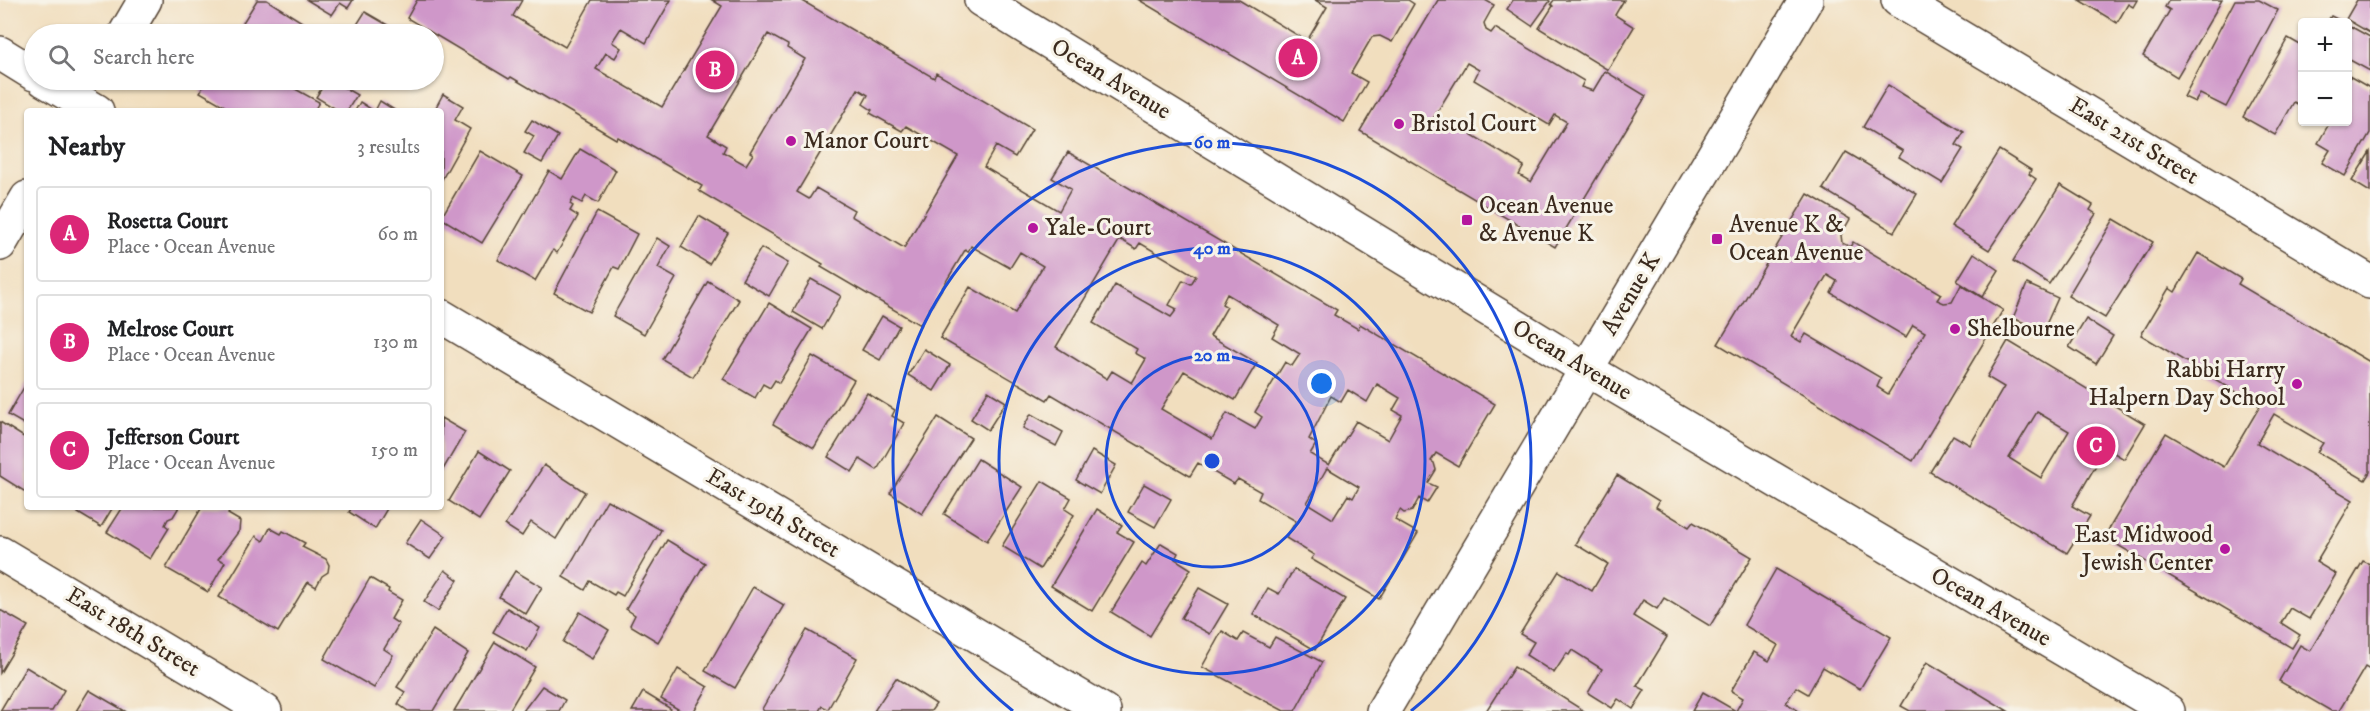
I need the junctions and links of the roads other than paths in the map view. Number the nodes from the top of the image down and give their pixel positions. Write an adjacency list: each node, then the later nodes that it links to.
1 (146, 0): 5 (street)
2 (981, 0): 14 (street, Ocean Avenue)
3 (1806, 0): 14 (street, Avenue K)
4 (1898, 0): 12 (street, East 21st Street)
5 (131, 24)
6 (0, 53): 7 (street)
7 (24, 68)
8 (65, 90): 9 (street)
9 (89, 101)
10 (24, 203): 11 (street)
11 (0, 244)
12 (2370, 282)
13 (444, 318): 17 (street, East 19th Street)
14 (1586, 369): 18 (street, Avenue K); 19 (street, Ocean Avenue)
15 (0, 553): 16 (street, East 18th Street)
16 (265, 711)
17 (1104, 711)
18 (1383, 711)
19 (2168, 711)

